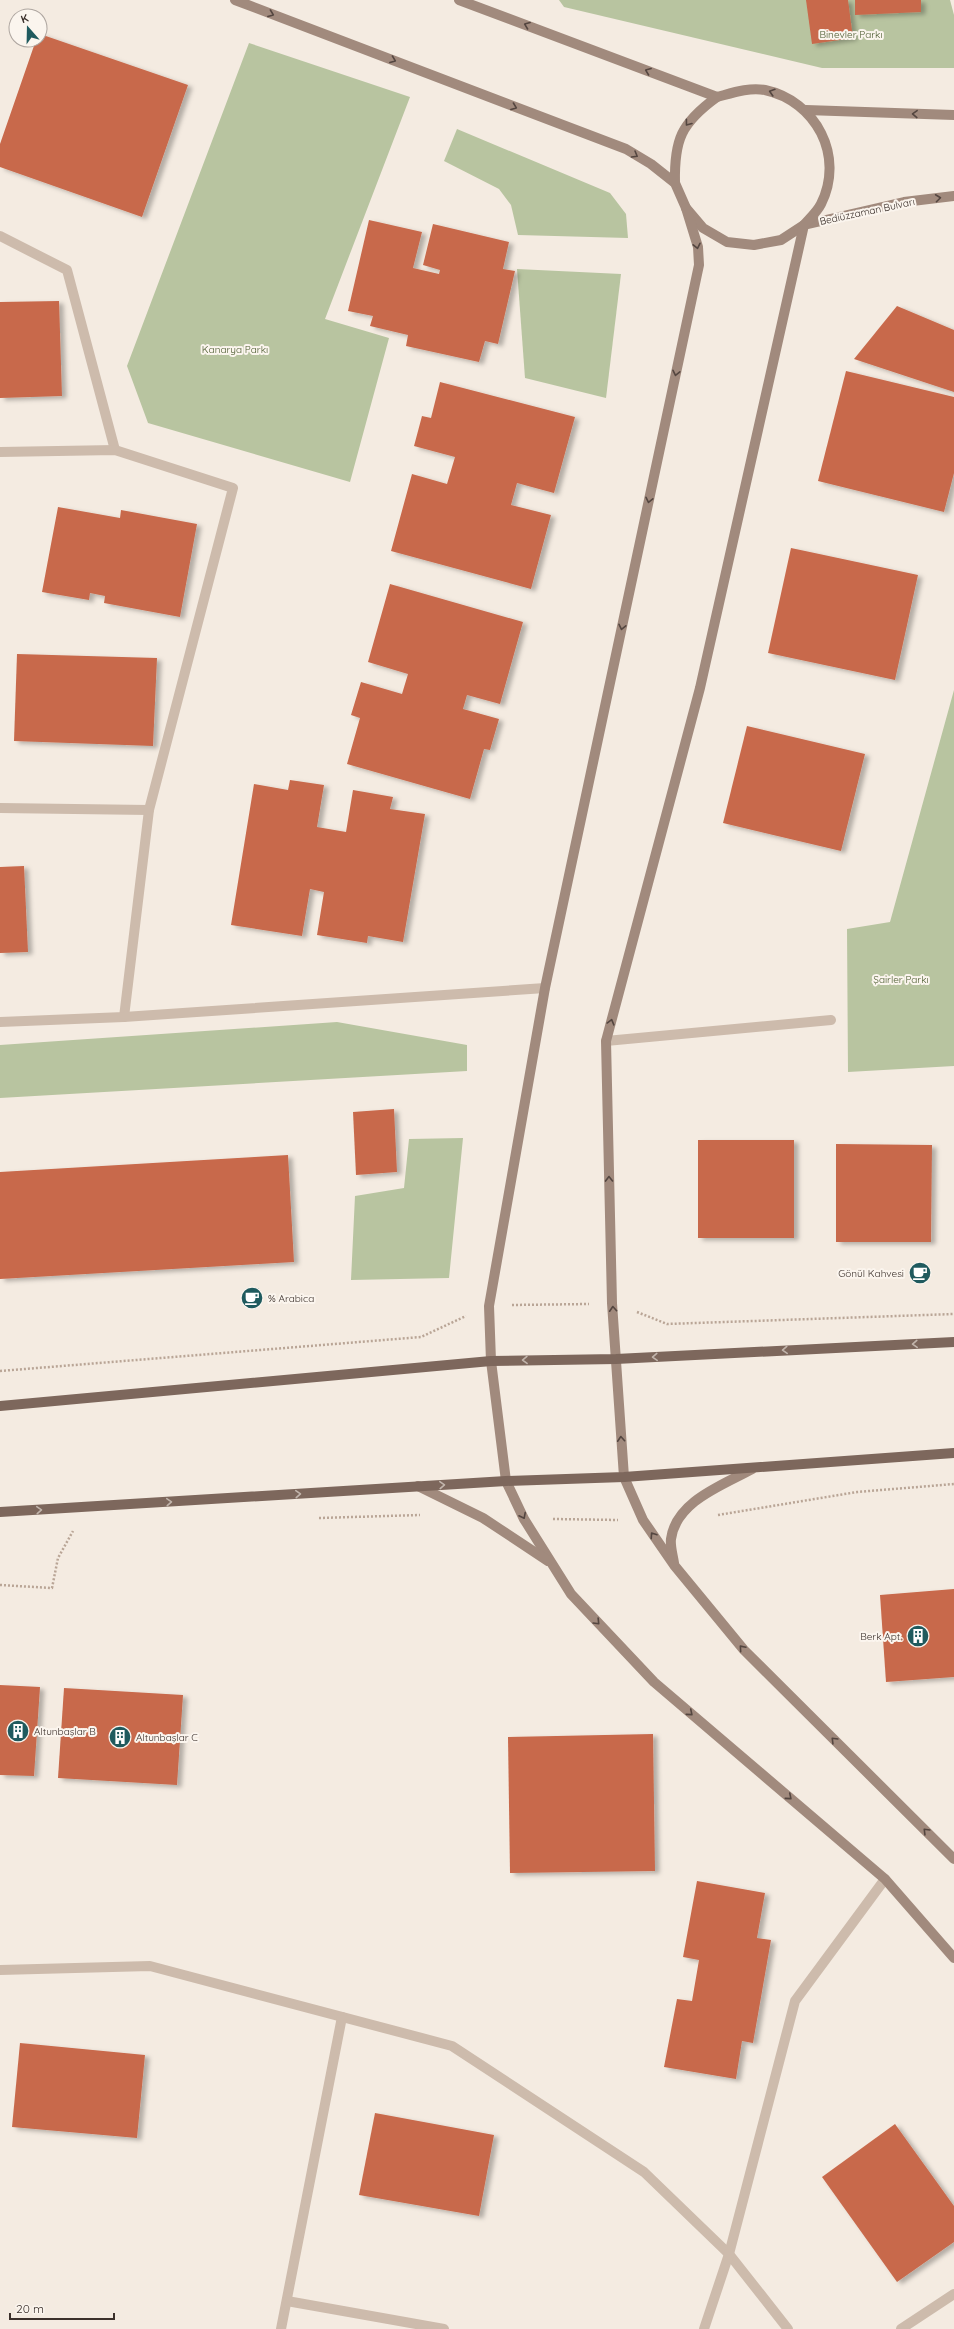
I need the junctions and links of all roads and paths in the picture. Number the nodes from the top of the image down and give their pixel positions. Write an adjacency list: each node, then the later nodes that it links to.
1 (235, 0): 6 (street, one-way to 6)
2 (460, 0): 3 (street, one-way to 2)
3 (717, 98): 4 (street, one-way to 3); 6 (street, one-way to 6)
4 (806, 110): 5 (street, one-way to 4); 9 (street)
5 (954, 115)
6 (675, 183): 8 (street)
7 (954, 196): 9 (street, Bediüzzaman Bulvarı, one-way to 7)
8 (686, 208): 9 (street); 15 (street, one-way to 15)
9 (804, 225): 19 (street, one-way to 9)
10 (0, 236): 11 (street)
11 (115, 450): 12 (street); 14 (street)
12 (0, 452)
13 (0, 808): 14 (street)
14 (149, 810): 16 (street)
15 (544, 988): 16 (street); 22 (street)
16 (124, 1018): 18 (street)
17 (831, 1020): 19 (street)
18 (0, 1022)
19 (606, 1041): 21 (street, one-way to 19)
20 (954, 1342): 21 (main road, one-way to 21)
21 (616, 1359): 22 (main road, one-way to 22); 26 (street, one-way to 21)
22 (491, 1361): 23 (main road); 27 (street)
23 (0, 1406)
24 (954, 1453): 25 (main road)
25 (752, 1469): 26 (main road); 31 (street)
26 (624, 1478): 27 (main road); 31 (street, one-way to 26)
27 (506, 1481): 28 (main road, one-way to 27); 30 (street, one-way to 30)
28 (418, 1486): 29 (main road, one-way to 28); 30 (street)
29 (0, 1512)
30 (551, 1563): 33 (street, one-way to 33)
31 (674, 1566): 32 (street, one-way to 31)
32 (954, 1859)
33 (886, 1879): 34 (street); 37 (street)
34 (954, 1958)
35 (0, 1970): 36 (street)
36 (342, 2017): 37 (street); 39 (street)
37 (729, 2254): 42 (street); 43 (street)
38 (954, 2294): 44 (street)
39 (287, 2301): 40 (street); 41 (street)
40 (281, 2329)
41 (444, 2329)
42 (704, 2329)
43 (788, 2329)
44 (901, 2329)

